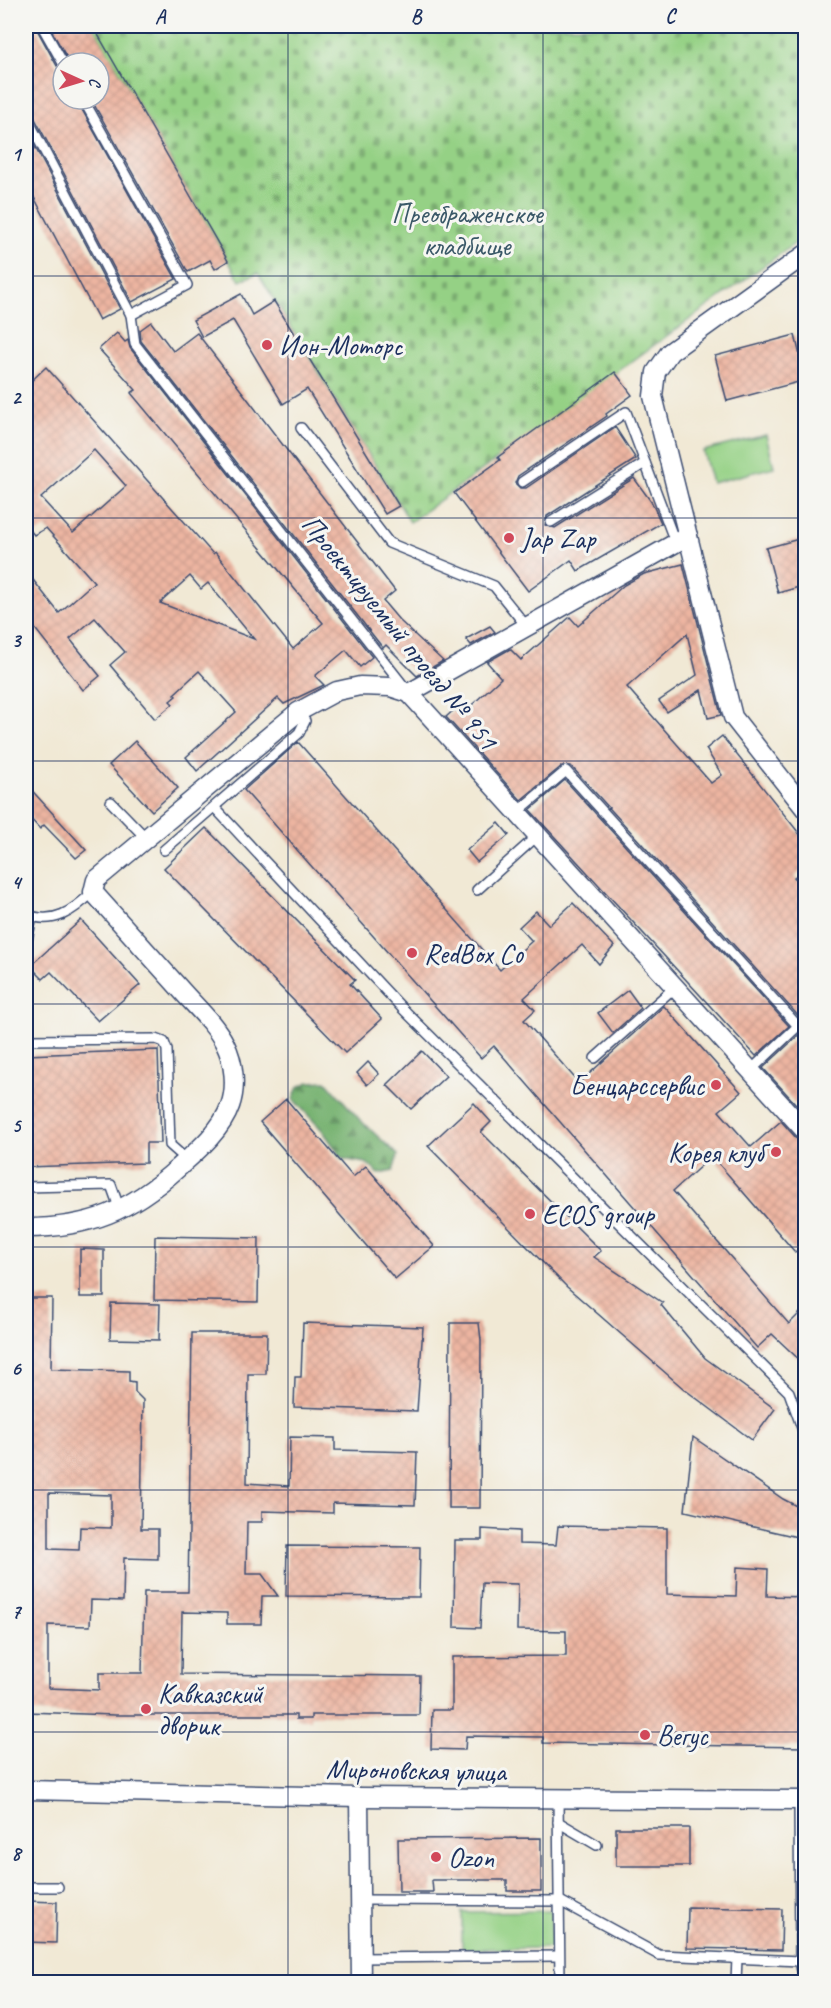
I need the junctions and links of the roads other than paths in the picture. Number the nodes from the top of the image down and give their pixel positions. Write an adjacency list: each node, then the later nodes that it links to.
1 (42, 26): 2 (lane)
2 (56, 51)
3 (90, 111): 6 (lane)
4 (26, 116): 6 (lane, Проектируемый проезд № 951)
5 (806, 254): 11 (street)
6 (131, 315): 13 (lane, Проектируемый проезд № 951)
7 (301, 428): 12 (lane)
8 (645, 463): 9 (lane); 10 (lane); 11 (lane)
9 (522, 482)
10 (551, 522)
11 (681, 539): 12 (street); 17 (street)
12 (527, 627): 13 (street)
13 (410, 693): 14 (street); 18 (street, Проектируемый проезд № 951)
14 (298, 712): 16 (lane); 20 (street)
15 (111, 801): 20 (lane)
16 (215, 808): 21 (lane); 35 (lane)
17 (806, 810)
18 (516, 813): 19 (street, Проектируемый проезд № 951); 29 (lane)
19 (537, 836): 22 (lane); 26 (street, Проектируемый проезд № 951)
20 (145, 837): 23 (street)
21 (164, 850)
22 (477, 890)
23 (93, 892): 24 (lane); 31 (street)
24 (29, 915): 25 (lane)
25 (26, 945)
26 (675, 987): 28 (lane); 29 (street, Проектируемый проезд № 951)
27 (26, 1040): 31 (lane)
28 (596, 1058)
29 (762, 1077): 30 (street, Проектируемый проезд № 951)
30 (806, 1132)
31 (187, 1160): 33 (street)
32 (26, 1187): 33 (lane)
33 (120, 1210): 34 (street)
34 (26, 1228)
35 (806, 1439)
36 (26, 1790): 37 (street, Мироновская улица)
37 (359, 1797): 38 (street, Мироновская улица); 44 (street)
38 (558, 1799): 39 (street, Мироновская улица); 40 (lane)
39 (802, 1800): 49 (lane)
40 (558, 1822): 41 (lane); 45 (lane)
41 (597, 1845)
42 (26, 1887): 43 (lane)
43 (58, 1887)
44 (360, 1900): 45 (lane); 48 (street)
45 (560, 1901): 46 (lane); 47 (lane)
46 (559, 1956): 48 (lane); 51 (lane)
47 (737, 1958): 49 (lane); 52 (lane)
48 (360, 1959): 50 (street)
49 (800, 1960): 53 (lane)
50 (361, 1983)
51 (560, 1983)
52 (736, 1983)
53 (804, 1983)

